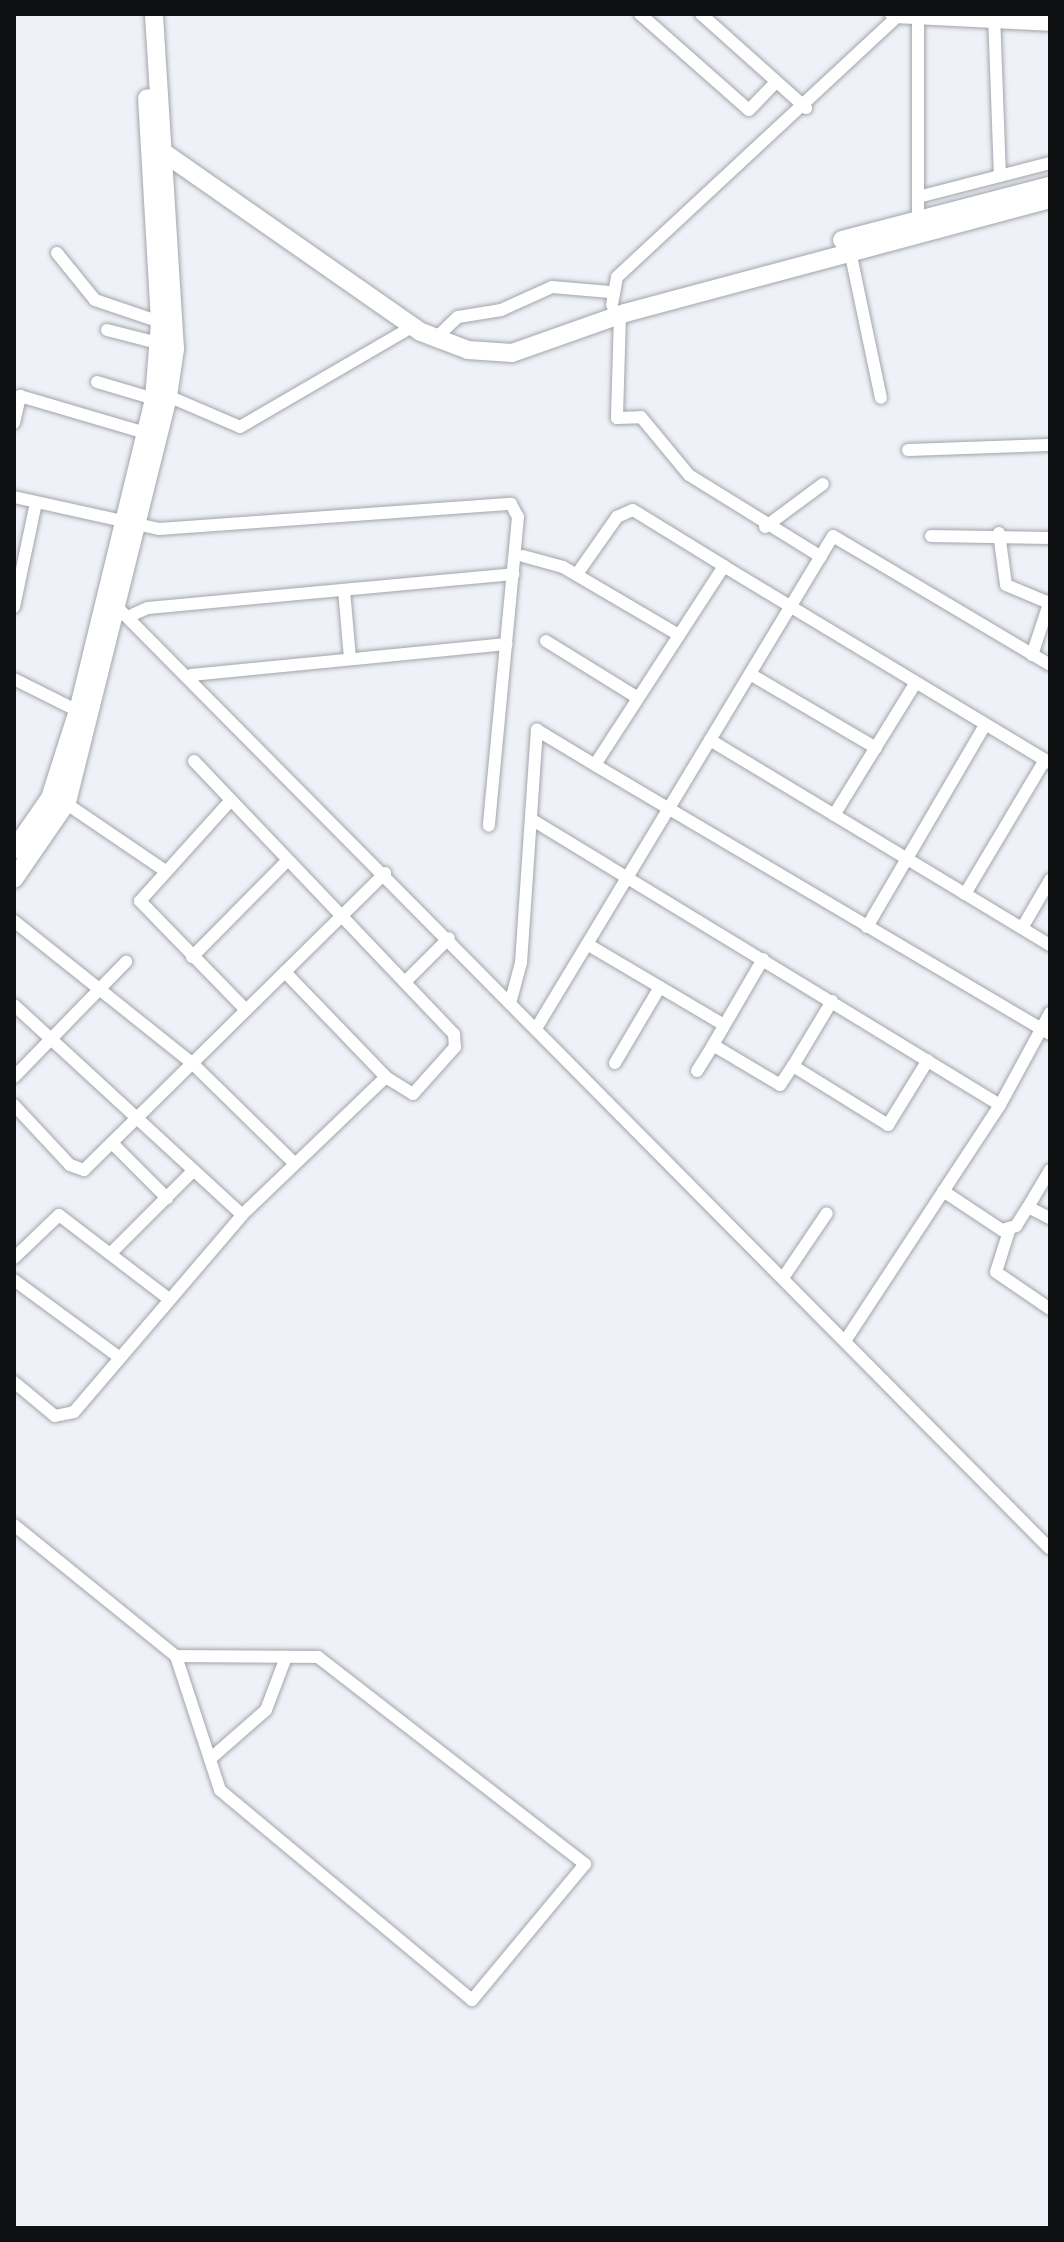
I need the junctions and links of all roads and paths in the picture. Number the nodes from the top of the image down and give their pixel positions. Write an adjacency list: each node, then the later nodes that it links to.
1 (142, 14): 11 (main road)
2 (154, 14): 11 (main road)
3 (640, 14): 9 (street)
4 (701, 14): 9 (street)
5 (896, 15): 7 (main road); 10 (street)
6 (994, 18): 7 (main road); 8 (main road); 13 (street)
7 (918, 20): 15 (street)
8 (1050, 22)
9 (776, 82): 10 (street)
10 (806, 108): 20 (street)
11 (157, 148): 21 (main road); 22 (main road); 25 (main road)
12 (1050, 163): 13 (street)
13 (1000, 176): 15 (street)
14 (1050, 186): 17 (main road)
15 (918, 197): 17 (street)
16 (1050, 199): 18 (main road)
17 (918, 220): 20 (main road)
18 (850, 251): 20 (main road); 29 (street)
19 (57, 253): 21 (street)
20 (614, 304): 24 (main road); 24 (street); 38 (street)
21 (160, 322): 25 (main road)
22 (412, 327): 24 (main road); 28 (street)
23 (107, 330): 25 (street)
24 (436, 338)
25 (168, 346): 28 (main road)
26 (97, 382): 28 (street)
27 (17, 395): 30 (street); 31 (street)
28 (161, 398): 31 (main road); 37 (main road)
29 (881, 398)
30 (14, 423)
31 (146, 433): 37 (main road)
32 (1050, 445): 33 (street)
33 (908, 450)
34 (823, 484): 38 (street)
35 (14, 497): 36 (street)
36 (36, 503): 37 (street); 49 (street)
37 (132, 525): 45 (street); 50 (main road)
38 (765, 527): 43 (street)
39 (999, 533): 40 (street); 41 (street); 48 (street)
40 (931, 536)
41 (1050, 538)
42 (523, 556): 46 (street)
43 (821, 557): 51 (street); 55 (street)
44 (724, 566): 46 (street); 51 (street); 52 (street)
45 (513, 574): 47 (street); 54 (street)
46 (577, 574): 52 (street)
47 (344, 590): 50 (street); 56 (street)
48 (1050, 602): 55 (street)
49 (14, 607)
50 (120, 607): 59 (street); 63 (main road); 70 (main road)
51 (788, 610): 58 (street); 61 (street)
52 (679, 635): 62 (street)
53 (546, 641): 62 (street)
54 (506, 644): 56 (street); 75 (street)
55 (1032, 655): 57 (street)
56 (350, 658): 59 (street)
57 (1050, 665)
58 (750, 674): 65 (street); 66 (street)
59 (191, 675): 80 (street)
60 (14, 679): 63 (street)
61 (915, 684): 64 (street); 66 (street)
62 (638, 698): 69 (street)
63 (78, 711): 70 (main road)
64 (985, 725): 68 (street); 77 (street)
65 (710, 740): 72 (street); 73 (street)
66 (876, 748): 73 (street)
67 (194, 761): 71 (street)
68 (1047, 761): 84 (street)
69 (595, 765): 72 (street); 74 (street)
70 (58, 800): 76 (main road); 79 (street); 82 (main road)
71 (231, 800): 78 (street); 79 (street)
72 (667, 811): 81 (street); 87 (street)
73 (834, 815): 77 (street)
74 (531, 819): 81 (street); 99 (street)
75 (489, 826)
76 (14, 850)
77 (907, 859): 84 (street); 87 (street)
78 (288, 860): 85 (street); 92 (street)
79 (164, 870): 92 (street)
80 (385, 873): 85 (street); 89 (street)
81 (626, 878): 90 (street); 93 (street)
82 (14, 879)
83 (1050, 880): 88 (street)
84 (965, 894): 88 (street)
85 (341, 917): 95 (street); 96 (street)
86 (14, 921): 98 (street)
87 (867, 927): 106 (street)
88 (1022, 928): 91 (street)
89 (449, 938): 96 (street); 99 (street)
90 (587, 944): 97 (street); 105 (street)
91 (1050, 945)
92 (192, 957): 102 (street)
93 (763, 959): 100 (street); 104 (street)
94 (126, 962): 98 (street)
95 (285, 972): 102 (street); 115 (street)
96 (405, 982): 115 (street)
97 (660, 987): 104 (street); 110 (street)
98 (102, 988): 107 (street); 111 (street)
99 (511, 1000): 105 (street)
100 (832, 1001): 109 (street); 112 (street)
101 (14, 1005): 107 (street)
102 (246, 1010): 111 (street)
103 (1050, 1013): 106 (street)
104 (724, 1025): 108 (street)
105 (537, 1027): 132 (street)
106 (1046, 1032): 117 (street)
107 (52, 1036): 114 (street); 118 (street)
108 (713, 1045): 112 (street); 113 (street)
109 (928, 1060): 112 (street); 117 (street)
110 (615, 1063)
111 (193, 1064): 118 (street); 120 (street)
112 (793, 1066)
113 (697, 1071)
114 (14, 1077)
115 (386, 1077): 120 (street)
116 (14, 1105): 119 (street)
117 (1000, 1105): 123 (street)
118 (137, 1117): 119 (street); 121 (street)
119 (112, 1143): 124 (street)
120 (294, 1163): 127 (street)
121 (194, 1170): 124 (street); 127 (street)
122 (1050, 1170): 125 (street)
123 (943, 1191): 129 (street); 136 (street)
124 (167, 1198): 130 (street)
125 (1028, 1207): 128 (street); 129 (street)
126 (827, 1213): 132 (street)
127 (242, 1215): 134 (street)
128 (1050, 1218)
129 (1009, 1231): 135 (street)
130 (111, 1253): 131 (street); 134 (street)
131 (14, 1258)
132 (783, 1278): 136 (street)
133 (14, 1280): 137 (street)
134 (169, 1299): 137 (street)
135 (1050, 1309)
136 (845, 1341): 140 (street)
137 (119, 1357): 138 (street)
138 (14, 1382)
139 (14, 1525): 141 (street)
140 (1050, 1549)
141 (176, 1656): 142 (street); 143 (street)
142 (286, 1657): 143 (street); 143 (street)
143 (210, 1759)

